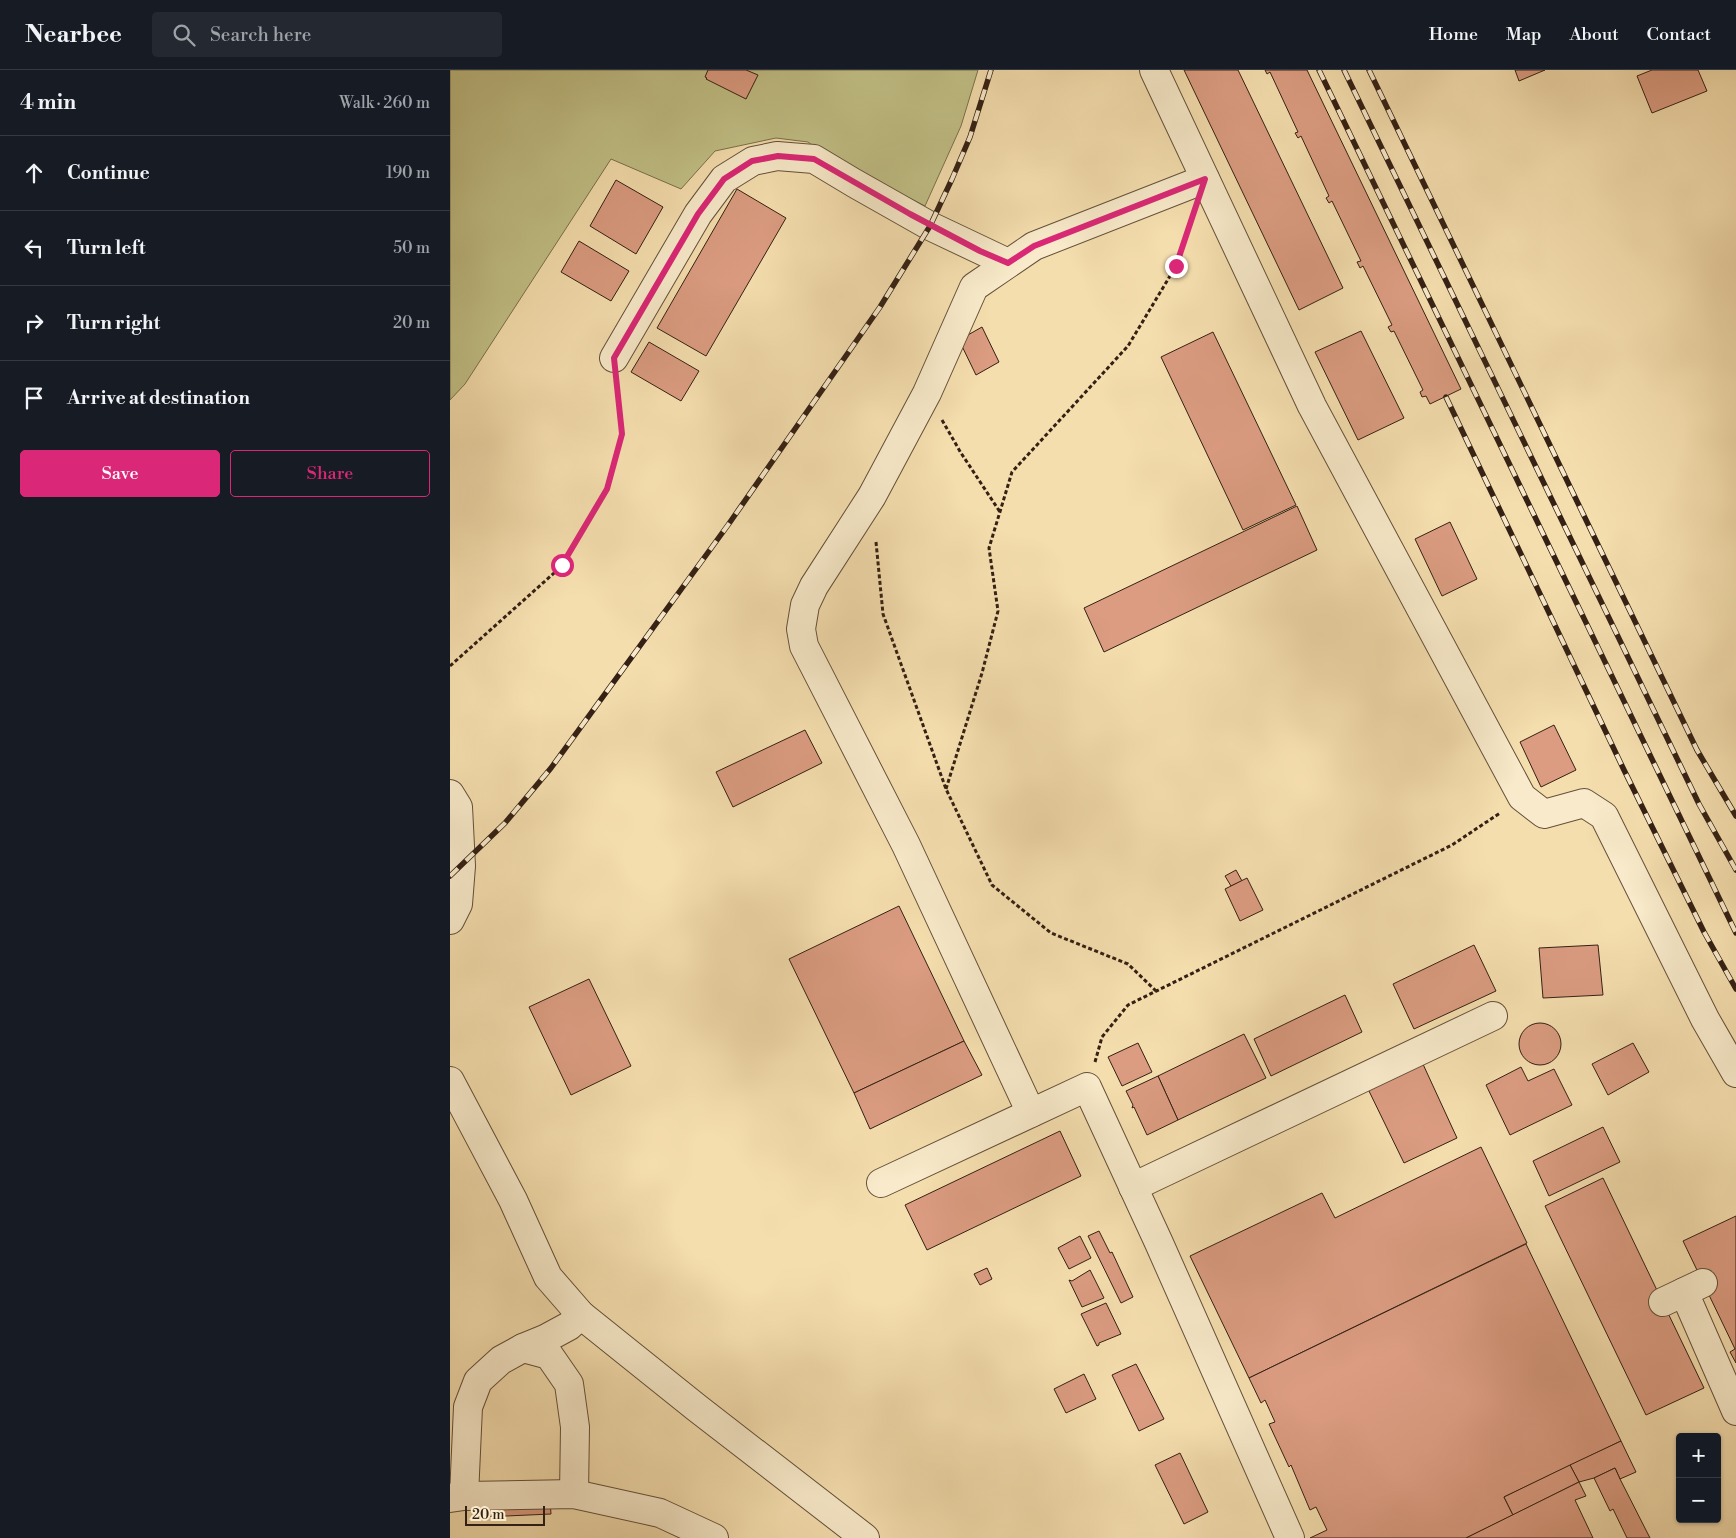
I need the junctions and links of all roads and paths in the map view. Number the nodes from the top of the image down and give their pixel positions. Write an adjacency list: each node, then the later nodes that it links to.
1 (1154, 70): 2 (street)
2 (1205, 179): 3 (street); 7 (path); 10 (street)
3 (1008, 263): 4 (street); 5 (street)
4 (614, 358): 8 (path)
5 (927, 393): 6 (street); 7 (path)
6 (872, 496): 9 (path); 18 (street)
7 (1000, 512): 9 (path)
8 (450, 666)
9 (946, 789): 13 (path)
10 (1522, 798): 13 (path); 15 (street)
11 (453, 805): 12 (street)
12 (450, 920)
13 (1156, 991): 17 (path)
14 (1493, 1016): 20 (street)
15 (1736, 1073)
16 (450, 1080): 22 (street)
17 (1087, 1087): 18 (street); 20 (street)
18 (1031, 1113): 19 (street)
19 (881, 1183)
20 (1133, 1187): 29 (street)
21 (1684, 1292): 24 (street)
22 (582, 1315): 23 (street); 28 (street)
23 (523, 1348): 25 (street); 26 (street)
24 (1736, 1411)
25 (574, 1494): 26 (street); 27 (street)
26 (457, 1497)
27 (714, 1538)
28 (865, 1538)
29 (1290, 1538)

